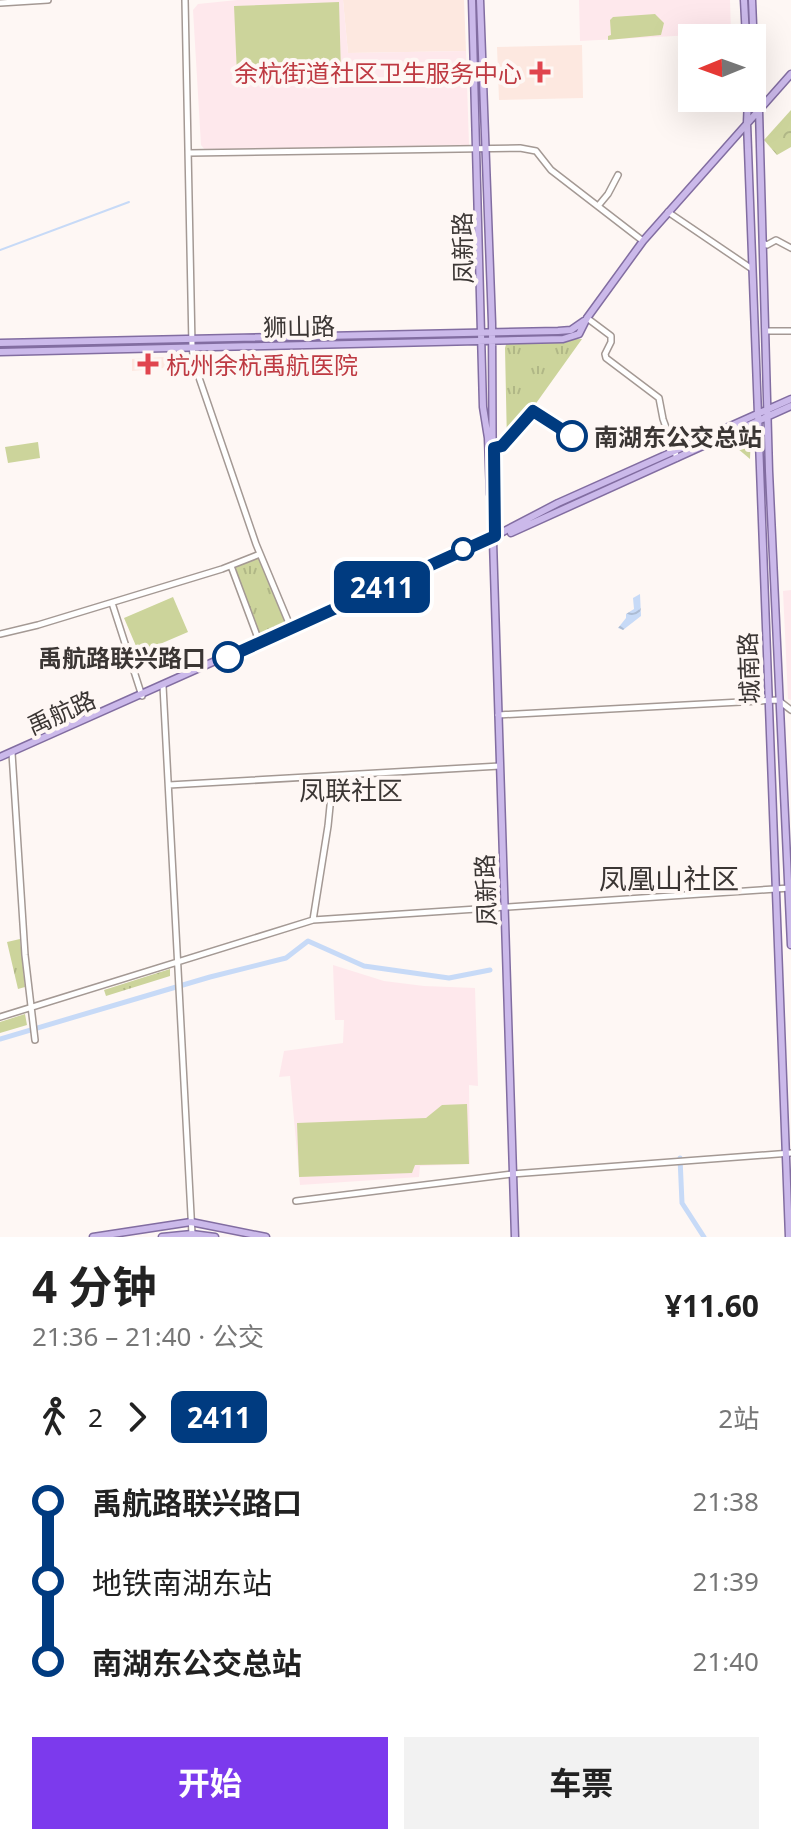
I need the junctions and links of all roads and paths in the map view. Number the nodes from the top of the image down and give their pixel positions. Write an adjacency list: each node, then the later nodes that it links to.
1 (48, 0): 7 (street)
2 (185, 0): 18 (street)
3 (472, 0): 16 (main road, 凤新路)
4 (480, 0): 17 (main road, 凤新路)
5 (744, 0): 8 (main road)
6 (752, 0): 9 (main road, 城南路)
7 (0, 3)
8 (745, 24)
9 (753, 24)
10 (791, 74): 11 (main road, 狮山路)
11 (766, 102)
12 (747, 112): 15 (main road, 城南路)
13 (757, 112): 15 (main road, 狮山路)
14 (759, 112): 23 (main road, 城南路)
15 (747, 123): 21 (main road, 狮山路); 25 (main road, 城南路)
16 (477, 150): 17 (street); 18 (street); 29 (main road, 凤新路)
17 (487, 150): 20 (street); 30 (main road, 凤新路)
18 (189, 153): 33 (street)
19 (618, 175): 20 (street)
20 (598, 206): 22 (street)
21 (668, 212): 22 (main road, 狮山路); 25 (street)
22 (643, 241): 26 (main road, 狮山路)
23 (763, 243): 24 (street); 27 (main road, 城南路)
24 (791, 248)
25 (752, 269): 39 (main road, 城南路)
26 (587, 318): 30 (main road, 狮山路); 32 (main road, 狮山路); 40 (street)
27 (766, 331): 28 (street); 38 (main road, 城南路)
28 (791, 331)
29 (482, 332): 30 (main road, 狮山路); 31 (main road, 凤新路); 33 (main road, 狮山路)
30 (492, 332): 32 (main road, 凤新路)
31 (481, 341): 32 (main road, 狮山路); 33 (main road, 狮山路); 41 (main road, 凤新路)
32 (492, 341): 41 (main road, 凤新路)
33 (192, 342): 34 (main road, 狮山路); 35 (main road, 狮山路); 42 (street)
34 (0, 343)
35 (0, 352)
36 (791, 399): 38 (main road, 禹航路)
37 (791, 406): 38 (main road, 禹航路)
38 (767, 413): 39 (main road, 禹航路); 50 (main road, 城南路)
39 (757, 418): 40 (main road, 禹航路); 51 (main road, 城南路)
40 (676, 455): 41 (main road, 禹航路)
41 (493, 539): 45 (main road, 禹航路); 48 (main road, 禹航路); 53 (main road, 凤新路)
42 (259, 557): 43 (street); 45 (street)
43 (231, 566): 44 (street); 47 (street)
44 (112, 603): 46 (street); 49 (street)
45 (291, 628): 47 (main road, 禹航路)
46 (0, 634)
47 (260, 642): 48 (main road, 禹航路)
48 (163, 688): 49 (main road, 禹航路); 54 (main road, 禹航路); 58 (street)
49 (142, 696): 54 (main road, 禹航路)
50 (778, 700): 51 (street); 52 (street); 59 (main road, 城南路)
51 (767, 701): 53 (street); 60 (main road, 城南路)
52 (791, 710)
53 (498, 715): 56 (main road, 凤新路)
54 (12, 755): 55 (main road, 禹航路); 65 (street)
55 (0, 759)
56 (500, 766): 57 (street); 61 (main road, 凤新路)
57 (333, 776): 58 (street); 62 (street)
58 (169, 785): 64 (street)
59 (790, 888): 60 (street); 63 (main road, 城南路)
60 (774, 889): 61 (street); 68 (main road, 城南路)
61 (503, 906): 62 (street); 69 (main road, 凤新路)
62 (313, 920): 64 (street)
63 (791, 945)
64 (179, 963): 65 (street); 71 (street)
65 (30, 1008): 66 (street); 67 (street)
66 (0, 1017)
67 (34, 1037)
68 (788, 1154): 69 (street); 78 (main road, 城南路)
69 (512, 1174): 70 (street); 77 (main road, 凤新路)
70 (296, 1201)
71 (191, 1222): 72 (street); 73 (main road); 76 (main road)
72 (192, 1234): 74 (main road); 75 (main road)
73 (93, 1237)
74 (162, 1237)
75 (215, 1237)
76 (266, 1237)
77 (515, 1237)
78 (789, 1237)

